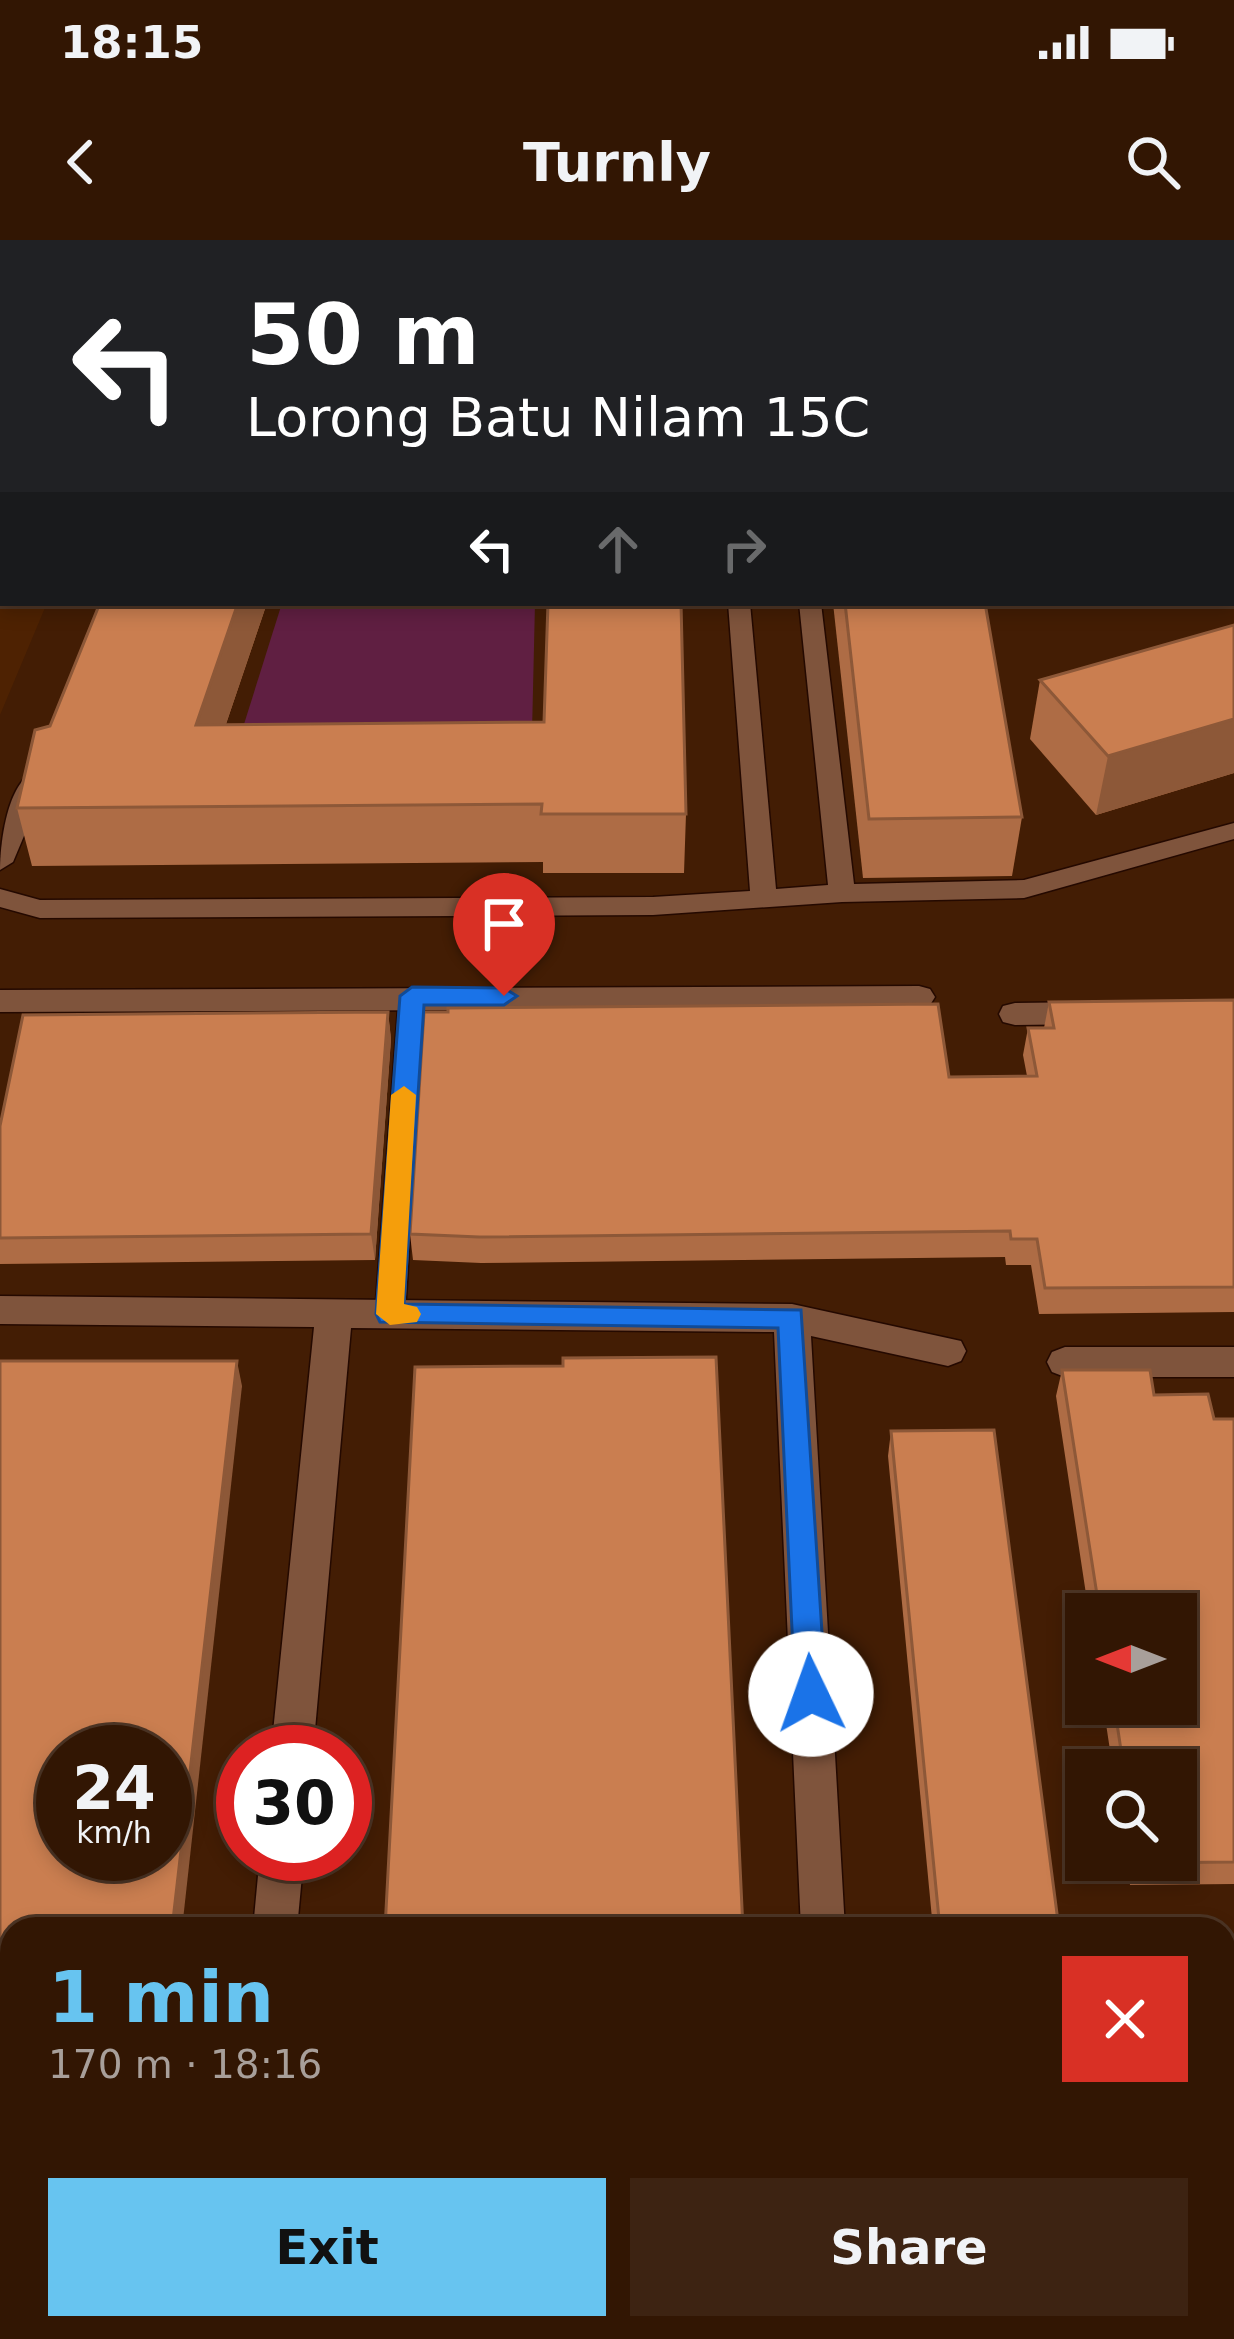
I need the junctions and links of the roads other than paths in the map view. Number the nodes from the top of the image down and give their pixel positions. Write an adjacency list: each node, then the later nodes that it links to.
1 (740, 606): 8 (lane)
2 (810, 606): 6 (lane)
3 (46, 758): 5 (lane)
4 (1234, 831): 6 (lane)
5 (0, 862)
6 (842, 893): 8 (lane)
7 (0, 898): 8 (lane)
8 (764, 898)
9 (412, 996): 10 (street); 11 (street); 16 (lane)
10 (919, 997)
11 (0, 1001)
12 (1124, 1012): 13 (street)
13 (1015, 1014)
14 (0, 1310): 15 (street)
15 (334, 1313): 16 (street); 21 (street)
16 (390, 1314): 17 (street)
17 (792, 1318): 18 (street); 24 (street)
18 (948, 1352)
19 (1065, 1362): 20 (street)
20 (1234, 1362)
21 (295, 1725)
22 (279, 1881): 23 (street)
23 (276, 1917)
24 (822, 1917)

